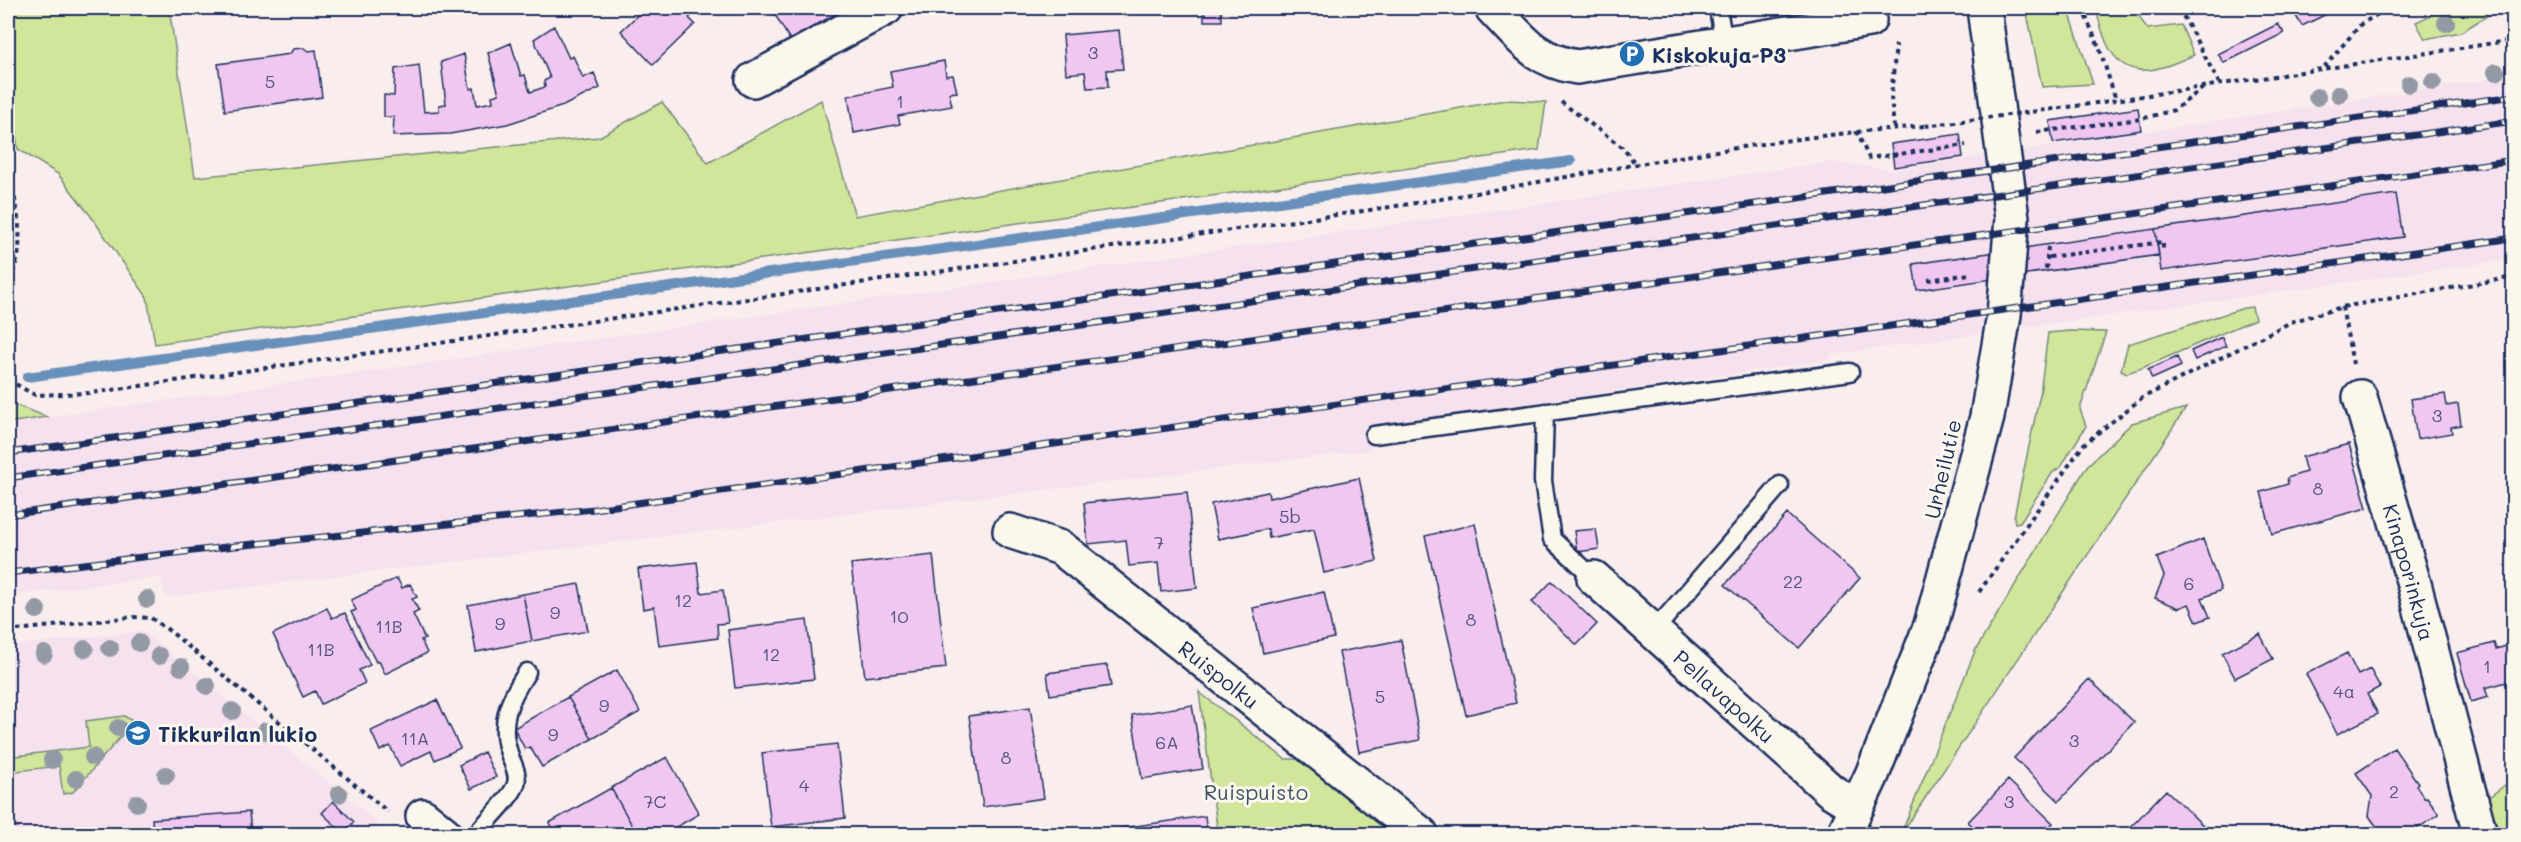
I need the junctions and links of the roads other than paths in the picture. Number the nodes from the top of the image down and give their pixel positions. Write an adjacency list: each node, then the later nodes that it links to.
1 (886, 8): 7 (street)
2 (1492, 8): 6 (street)
3 (1718, 8): 6 (lane)
4 (1984, 8): 17 (street, Urheilutie)
5 (1883, 27): 6 (street)
6 (1724, 44)
7 (753, 80)
8 (1850, 372): 10 (lane)
9 (2360, 397): 20 (street, Kinaporinkuja)
10 (1545, 412): 11 (lane); 14 (lane)
11 (1374, 435)
12 (1780, 485): 15 (lane)
13 (1010, 531): 19 (street, Ruispolku)
14 (1594, 578): 15 (street, Pellavapolku)
15 (1653, 632): 17 (street, Pellavapolku)
16 (527, 672): 18 (lane)
17 (1850, 821)
18 (476, 834)
19 (1421, 834)
20 (2480, 834)

